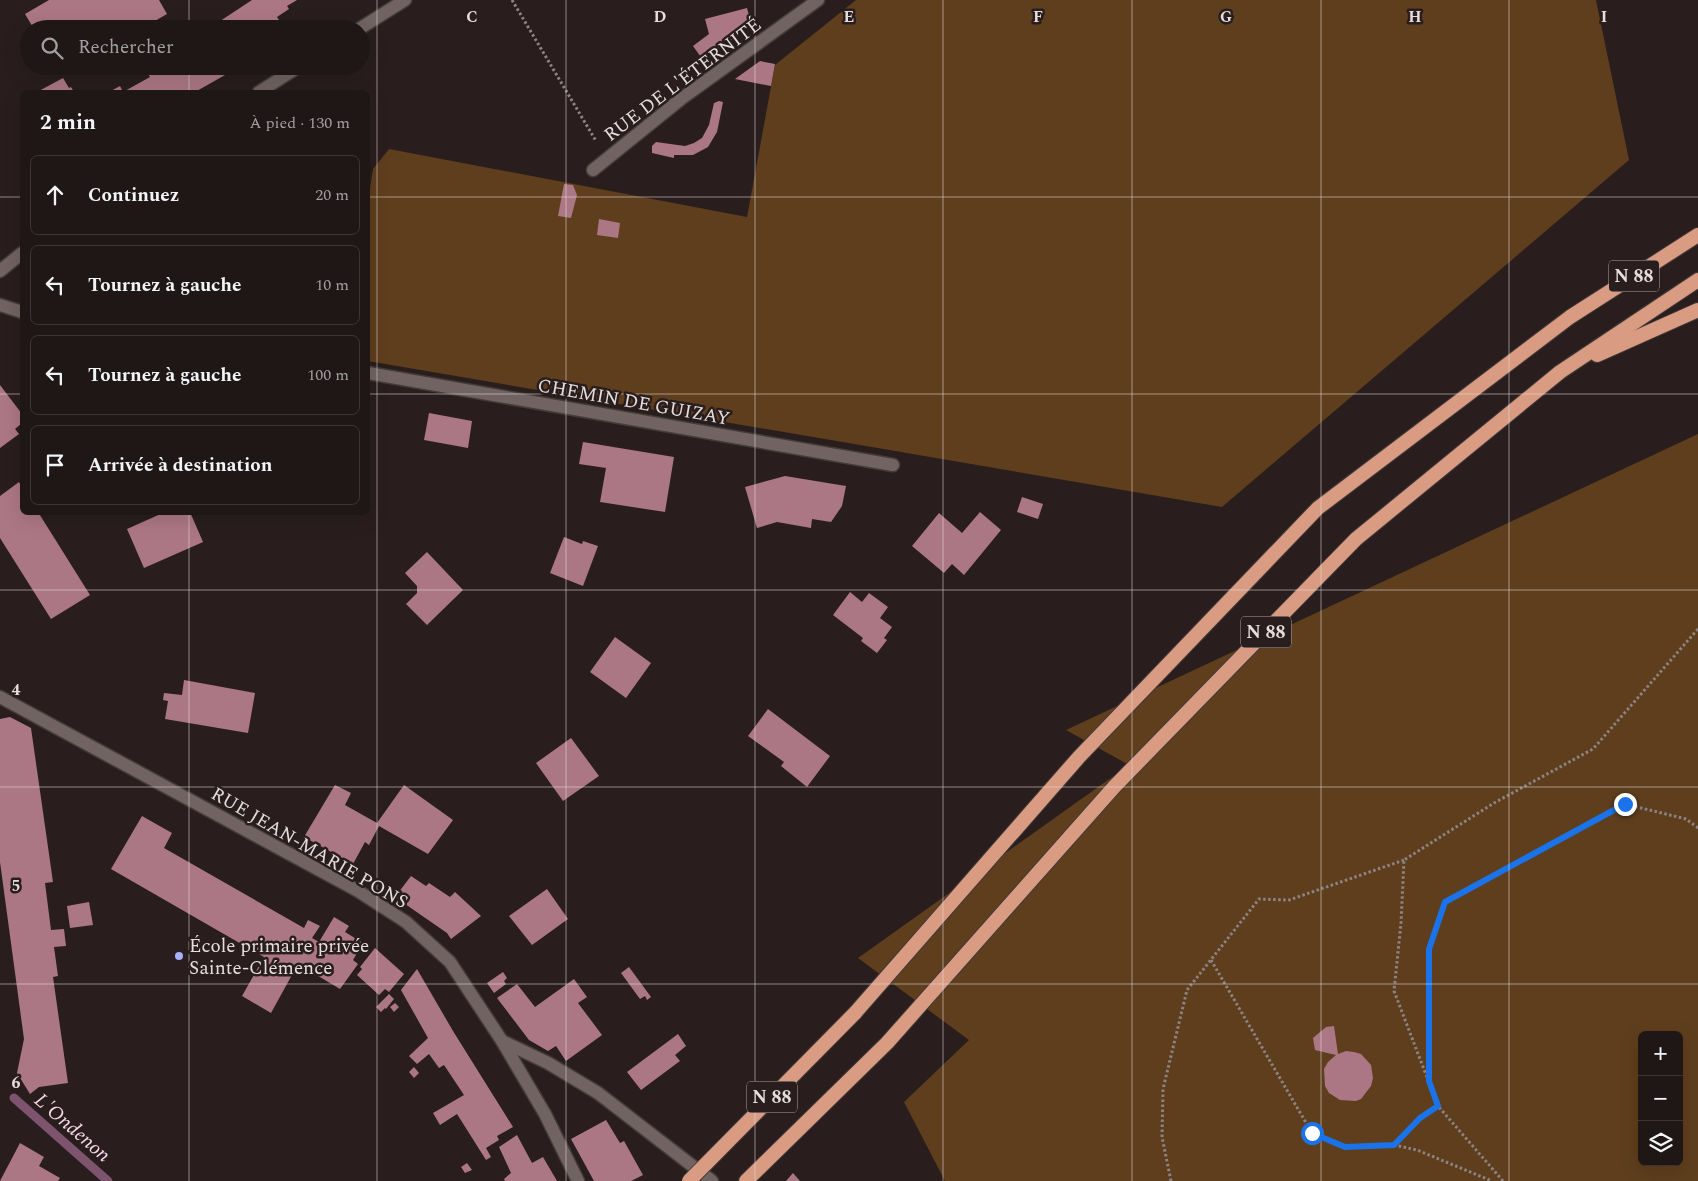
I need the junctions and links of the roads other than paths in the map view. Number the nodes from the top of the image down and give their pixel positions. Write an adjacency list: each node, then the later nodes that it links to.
1 (405, 0): 3 (street)
2 (818, 0): 6 (street, RUE DE L'ÉTERNITÉ)
3 (370, 22)
4 (286, 75): 5 (street)
5 (262, 90)
6 (593, 170)
7 (1698, 236): 20 (highway, N 88, bridge)
8 (20, 255): 9 (street)
9 (0, 271)
10 (1698, 280): 14 (highway, N 88)
11 (0, 305): 13 (street)
12 (1698, 310): 14 (highway)
13 (20, 311)
14 (1560, 372): 22 (highway, N 88)
15 (370, 373): 16 (street, CHEMIN DE GUIZAY)
16 (893, 465)
17 (0, 697): 18 (street, RUE JEAN-MARIE PONS)
18 (502, 1041): 19 (street, RUE JEAN-MARIE PONS); 21 (street)
19 (578, 1181)
20 (689, 1181)
21 (712, 1181)
22 (746, 1181)

